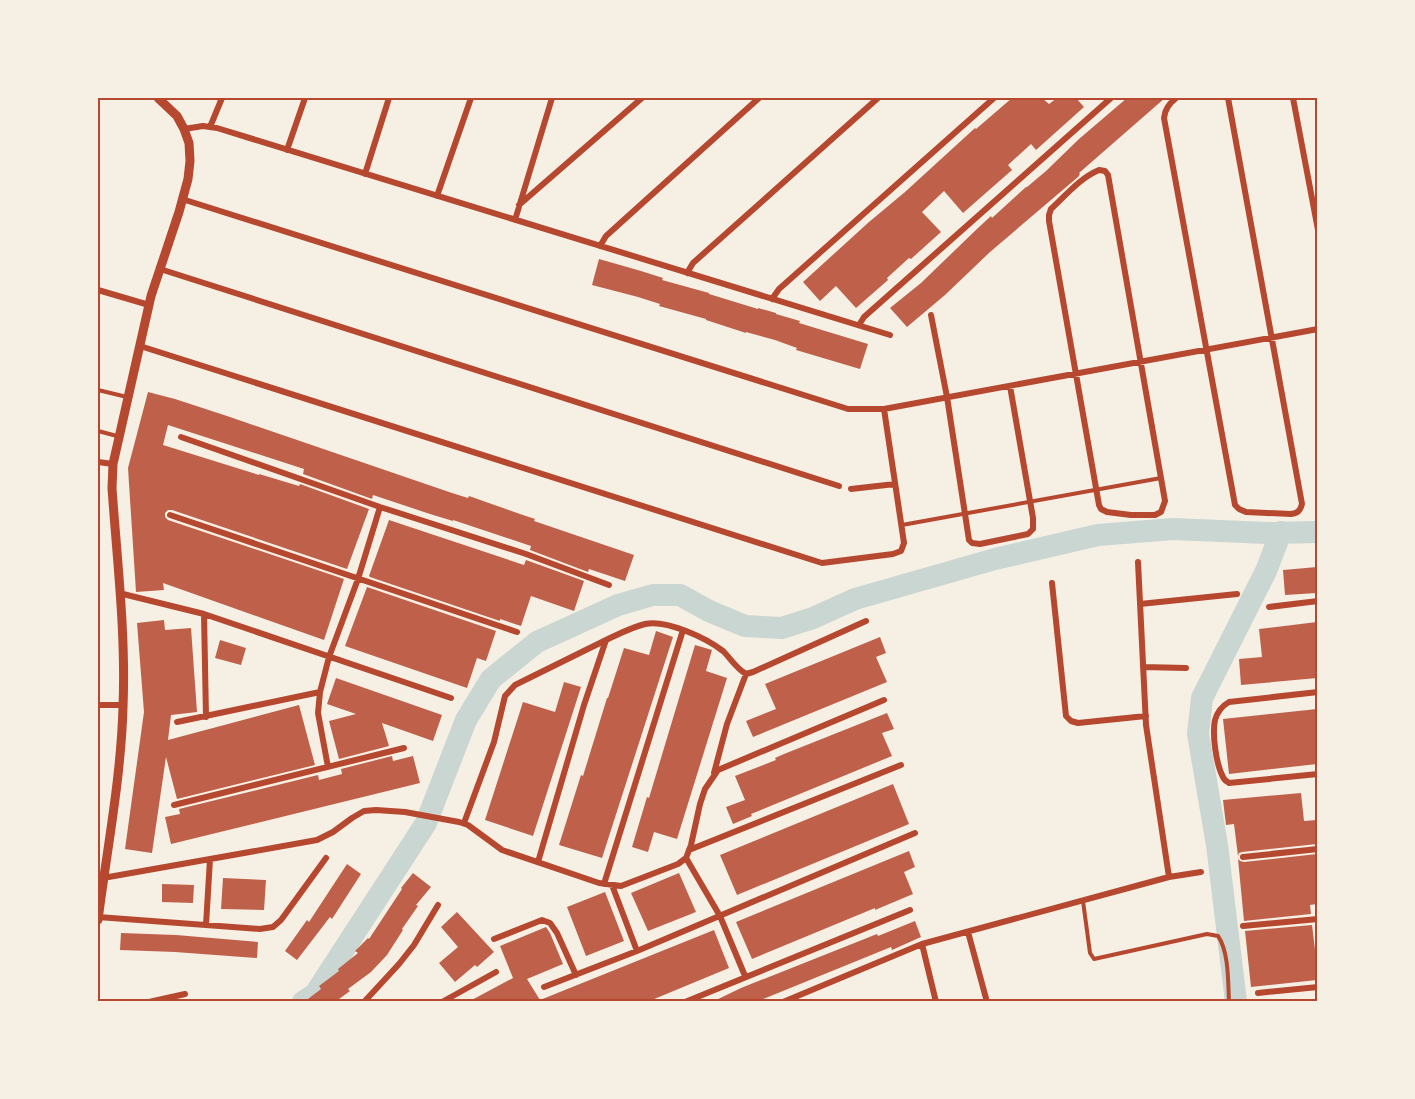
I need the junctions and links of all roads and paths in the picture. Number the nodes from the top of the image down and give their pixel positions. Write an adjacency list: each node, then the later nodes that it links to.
1 (158, 98): 18 (street)
2 (222, 98): 17 (street)
3 (305, 98): 19 (street)
4 (389, 98): 20 (street)
5 (471, 98): 21 (street)
6 (552, 98): 23 (street)
7 (635, 98): 16 (street)
8 (642, 98): 16 (street)
9 (759, 98): 26 (street)
10 (878, 98): 28 (street)
11 (994, 98): 30 (street)
12 (1111, 98): 33 (street)
13 (1176, 98): 38 (street)
14 (1228, 98): 36 (street)
15 (1293, 98): 25 (street)
16 (632, 106): 23 (street)
17 (210, 127): 18 (street); 19 (street)
18 (184, 129): 22 (street)
19 (287, 150): 20 (street)
20 (365, 174): 21 (street)
21 (437, 196): 24 (street)
22 (182, 199): 27 (street); 45 (street)
23 (519, 205): 24 (street)
24 (515, 220): 26 (street)
25 (1317, 230)
26 (600, 246): 28 (street)
27 (160, 269): 31 (street); 53 (street)
28 (687, 273): 30 (street)
29 (98, 290): 31 (street)
30 (772, 299): 33 (street)
31 (149, 305): 37 (street)
32 (931, 315): 44 (street)
33 (859, 326): 35 (street)
34 (1317, 328): 36 (street)
35 (890, 335)
36 (1271, 337): 38 (street); 38 (street)
37 (140, 346): 43 (street); 60 (street)
38 (1206, 349): 39 (street)
39 (1141, 361): 40 (street); 40 (street); 51 (street)
40 (1075, 374): 41 (street); 55 (street)
41 (1010, 386): 44 (street); 56 (street)
42 (98, 390): 43 (lane)
43 (128, 397): 47 (street)
44 (947, 397): 45 (street); 58 (street)
45 (884, 409): 52 (street)
46 (98, 431): 47 (lane)
47 (119, 436): 50 (street)
48 (181, 437): 57 (street)
49 (98, 462): 50 (street)
50 (113, 464): 65 (street)
51 (1161, 478): 55 (lane); 55 (street)
52 (895, 484): 54 (street); 60 (street)
53 (839, 486)
54 (851, 489)
55 (1096, 490): 56 (lane)
56 (1030, 502): 58 (lane); 58 (street)
57 (380, 507): 62 (street); 64 (street)
58 (965, 513): 60 (lane)
59 (170, 514): 62 (street)
60 (901, 525)
61 (1138, 562): 68 (street)
62 (358, 579): 73 (street); 75 (street)
63 (1052, 583): 85 (street)
64 (609, 585)
65 (120, 593): 70 (street); 84 (street)
66 (1237, 594): 68 (street)
67 (1317, 601): 69 (street)
68 (1140, 604): 76 (street)
69 (1269, 607)
70 (204, 614): 75 (street); 86 (street)
71 (866, 621): 78 (street)
72 (683, 630): 74 (street); 78 (street); 106 (street)
73 (517, 632)
74 (606, 640): 94 (street); 102 (street)
75 (329, 657): 79 (street); 81 (street)
76 (1143, 668): 77 (street); 85 (street)
77 (1186, 668)
78 (746, 674): 92 (street)
79 (320, 692): 86 (street); 90 (street)
80 (1317, 692): 91 (street)
81 (451, 698)
82 (884, 700): 92 (street)
83 (98, 705): 84 (street)
84 (123, 705): 105 (street)
85 (1146, 716): 104 (street)
86 (206, 717): 87 (street)
87 (177, 722)
88 (404, 748): 90 (street)
89 (901, 765): 97 (street)
90 (328, 767): 93 (street)
91 (1317, 774)
92 (713, 777): 97 (street)
93 (174, 806)
94 (464, 824): 101 (street); 102 (street)
95 (915, 833): 111 (street)
96 (1317, 849): 98 (street)
97 (689, 850): 100 (street)
98 (1243, 857)
99 (326, 858): 114 (street)
100 (686, 858): 107 (street); 111 (street)
101 (210, 859): 105 (street); 114 (street)
102 (538, 862): 106 (street)
103 (1201, 872): 104 (street)
104 (1170, 877): 108 (street)
105 (100, 878): 113 (street)
106 (604, 884): 107 (street)
107 (612, 885): 119 (street)
108 (1083, 901): 116 (street); 134 (lane)
109 (438, 905): 128 (street)
110 (909, 910): 122 (street)
111 (720, 916): 119 (street); 122 (street)
112 (1317, 918): 115 (street)
113 (98, 919): 114 (street)
114 (206, 925)
115 (1242, 926)
116 (968, 932): 118 (street); 133 (street)
117 (494, 939): 121 (street)
118 (922, 944): 131 (street); 132 (street)
119 (637, 951): 121 (street)
120 (496, 972): 129 (street)
121 (576, 975): 123 (street)
122 (745, 976): 130 (street)
123 (544, 987)
124 (1317, 987): 125 (street)
125 (1258, 993)
126 (185, 994): 127 (street)
127 (149, 1002)
128 (364, 1002)
129 (442, 1002)
130 (685, 1002)
131 (783, 1002)
132 (936, 1002)
133 (987, 1002)
134 (1230, 1002)

